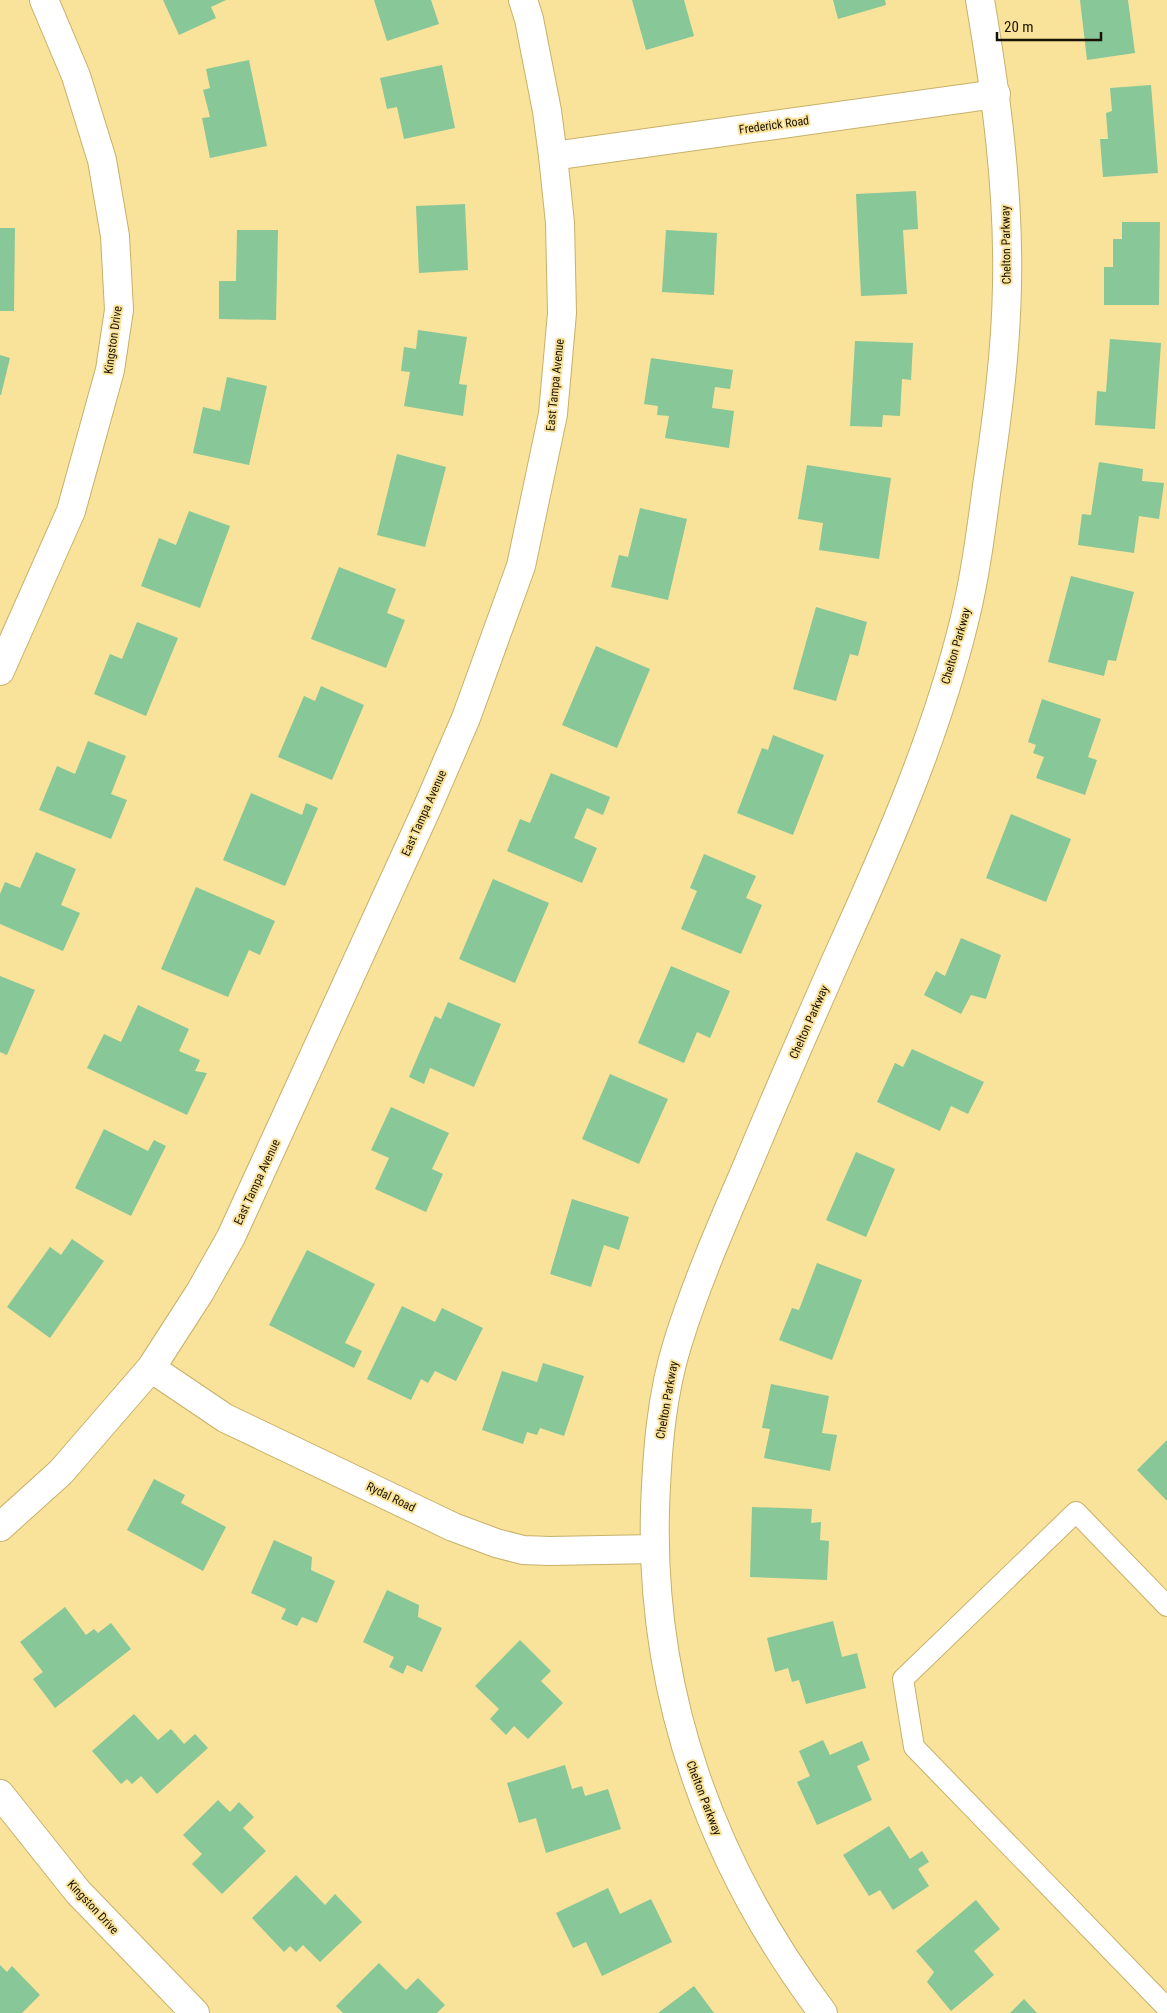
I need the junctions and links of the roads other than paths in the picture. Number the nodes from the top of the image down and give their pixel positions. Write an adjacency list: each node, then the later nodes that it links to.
1 (44, 0): 6 (street, Kingston Drive)
2 (522, 0): 5 (street, East Tampa Avenue)
3 (980, 0): 4 (street, Chelton Parkway)
4 (996, 94): 5 (street, Frederick Road); 9 (street, Chelton Parkway)
5 (553, 156): 7 (street, East Tampa Avenue)
6 (0, 671)
7 (151, 1368): 8 (street, East Tampa Avenue); 9 (street, Rydal Road)
8 (0, 1527)
9 (654, 1549): 14 (street, Chelton Parkway)
10 (1167, 1606): 12 (lane)
11 (0, 1794): 13 (street, Kingston Drive)
12 (1167, 2008)
13 (195, 2013)
14 (823, 2013)

